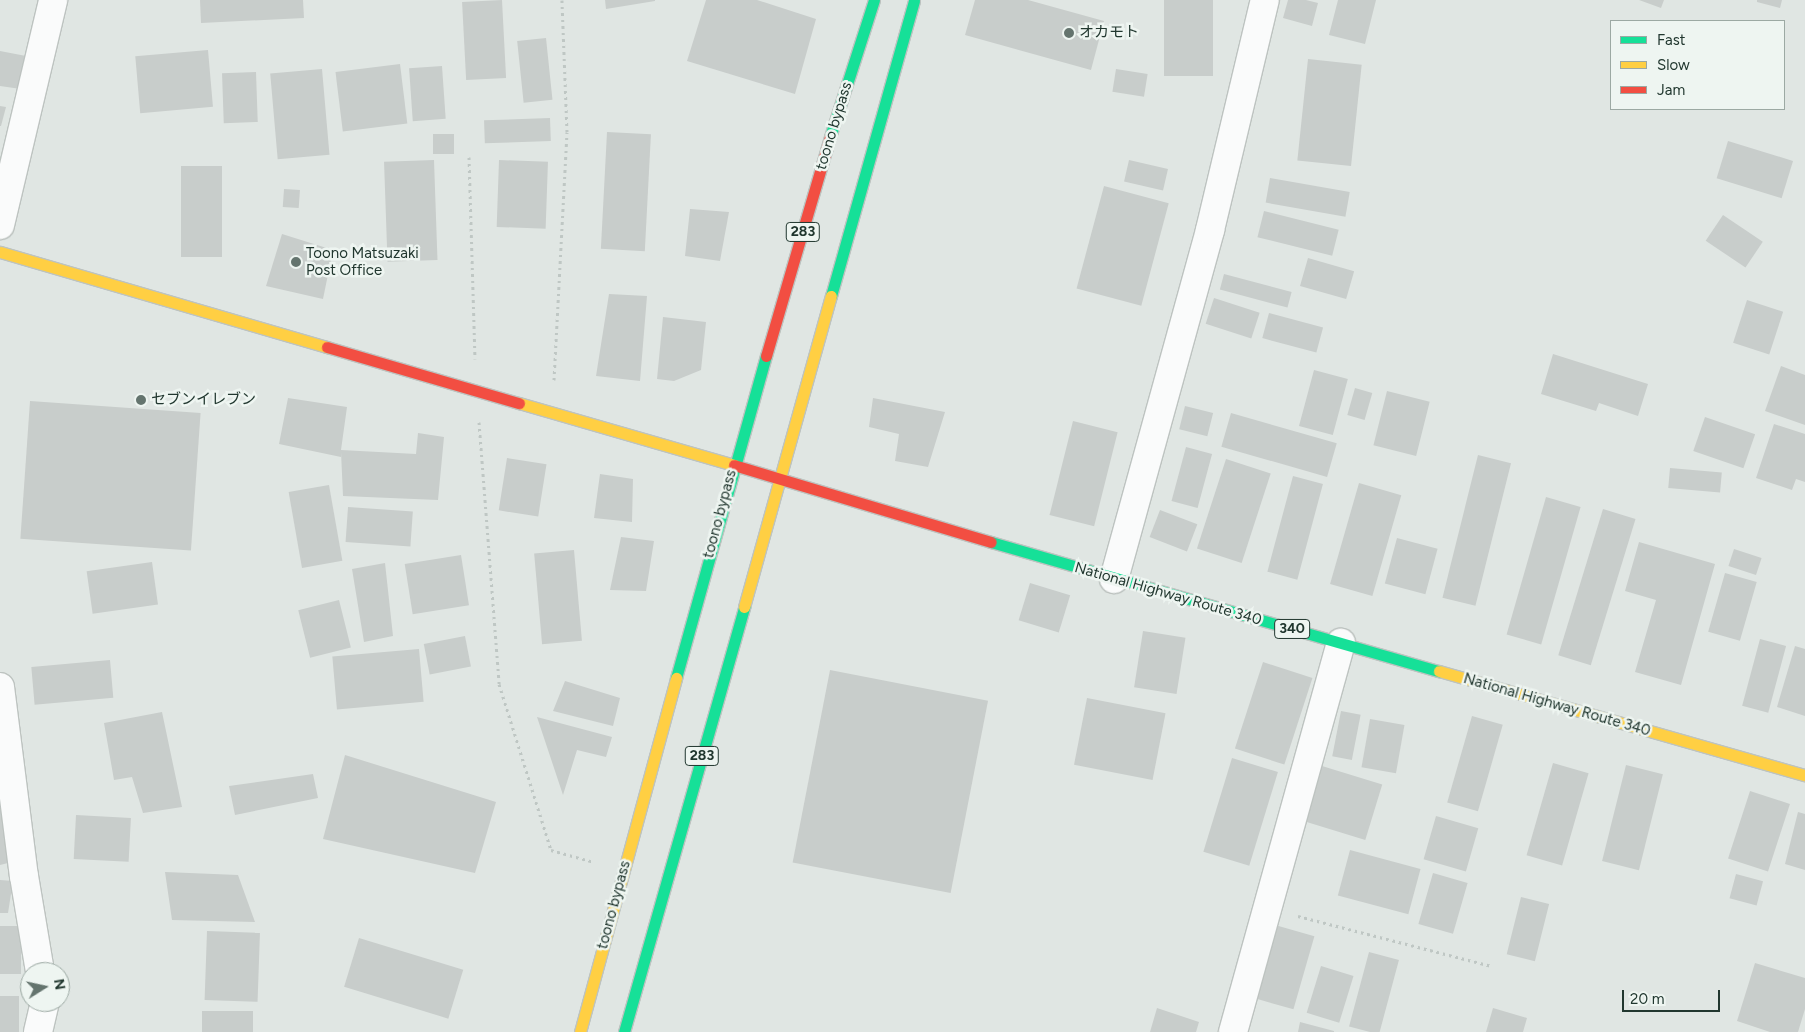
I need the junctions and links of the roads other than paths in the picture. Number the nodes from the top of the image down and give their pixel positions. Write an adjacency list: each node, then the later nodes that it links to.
1 (53, 0): 5 (street)
2 (874, 0): 7 (main road, toono bypass / 283)
3 (914, 0): 8 (main road, 283)
4 (1265, 0): 9 (street)
5 (0, 225)
6 (0, 252): 7 (main road, National Highway Route 340)
7 (734, 465): 8 (main road, National Highway Route 340 / 340); 16 (main road, toono bypass / 283)
8 (779, 480): 9 (main road, National Highway Route 340 / 340); 17 (main road, 283)
9 (1114, 579): 10 (main road, National Highway Route 340 / 340)
10 (1341, 643): 12 (main road, National Highway Route 340 / 340); 18 (street)
11 (0, 687): 13 (street)
12 (1805, 775)
13 (38, 962)
14 (42, 1012): 15 (street)
15 (38, 1032)
16 (580, 1032)
17 (624, 1032)
18 (1233, 1032)

